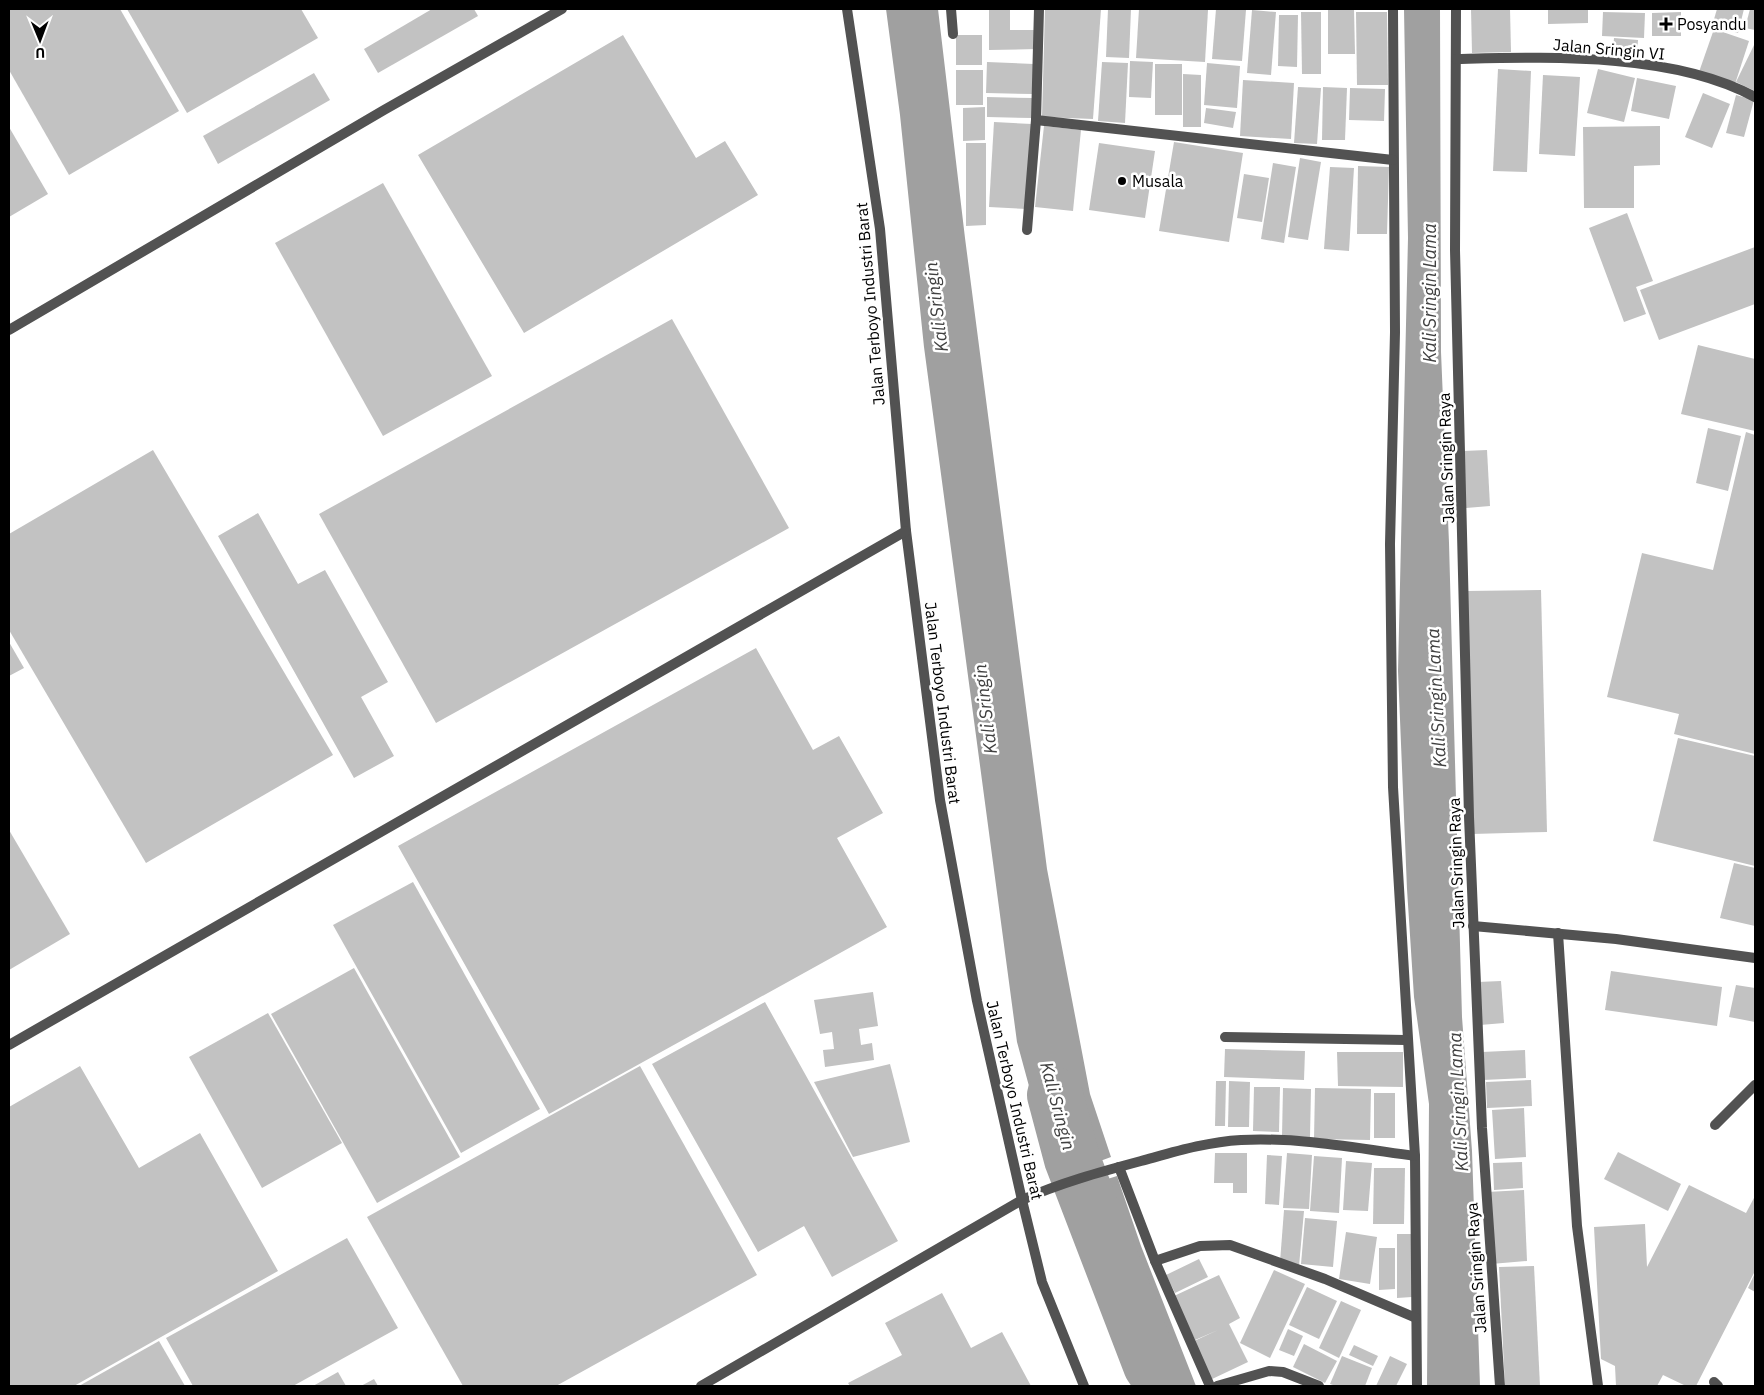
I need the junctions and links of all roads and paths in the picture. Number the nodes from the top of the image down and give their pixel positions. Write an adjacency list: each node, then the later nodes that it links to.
1 (562, 9): 13 (street)
2 (847, 9): 14 (street, Jalan Terboyo Industri Barat)
3 (951, 9): 7 (street)
4 (1039, 9): 10 (street)
5 (1393, 9): 11 (street)
6 (1456, 9): 8 (street, Jalan Sringin Raya)
7 (953, 34)
8 (1456, 59): 9 (street, Jalan Sringin VI); 15 (street, Jalan Sringin Raya)
9 (1755, 97)
10 (1036, 120): 11 (street); 12 (street)
11 (1393, 160): 19 (street)
12 (1027, 230)
13 (9, 330)
14 (906, 531): 20 (street); 25 (street, Jalan Terboyo Industri Barat)
15 (1473, 926): 16 (street); 35 (street, Jalan Sringin Raya)
16 (1558, 933): 17 (street); 36 (street)
17 (1755, 958)
18 (1225, 1036): 19 (street)
19 (1406, 1040): 23 (street)
20 (9, 1045)
21 (1755, 1085): 22 (street)
22 (1715, 1125)
23 (1415, 1156): 24 (street); 27 (street)
24 (1116, 1167): 25 (street); 26 (street)
25 (1022, 1200): 29 (street); 30 (street, Jalan Terboyo Industri Barat)
26 (1156, 1261): 27 (street); 31 (street)
27 (1416, 1318): 34 (street)
28 (1298, 1382): 32 (street); 33 (street)
29 (701, 1386)
30 (1084, 1386)
31 (1210, 1386)
32 (1217, 1386)
33 (1319, 1386)
34 (1417, 1386)
35 (1500, 1386)
36 (1598, 1386)

